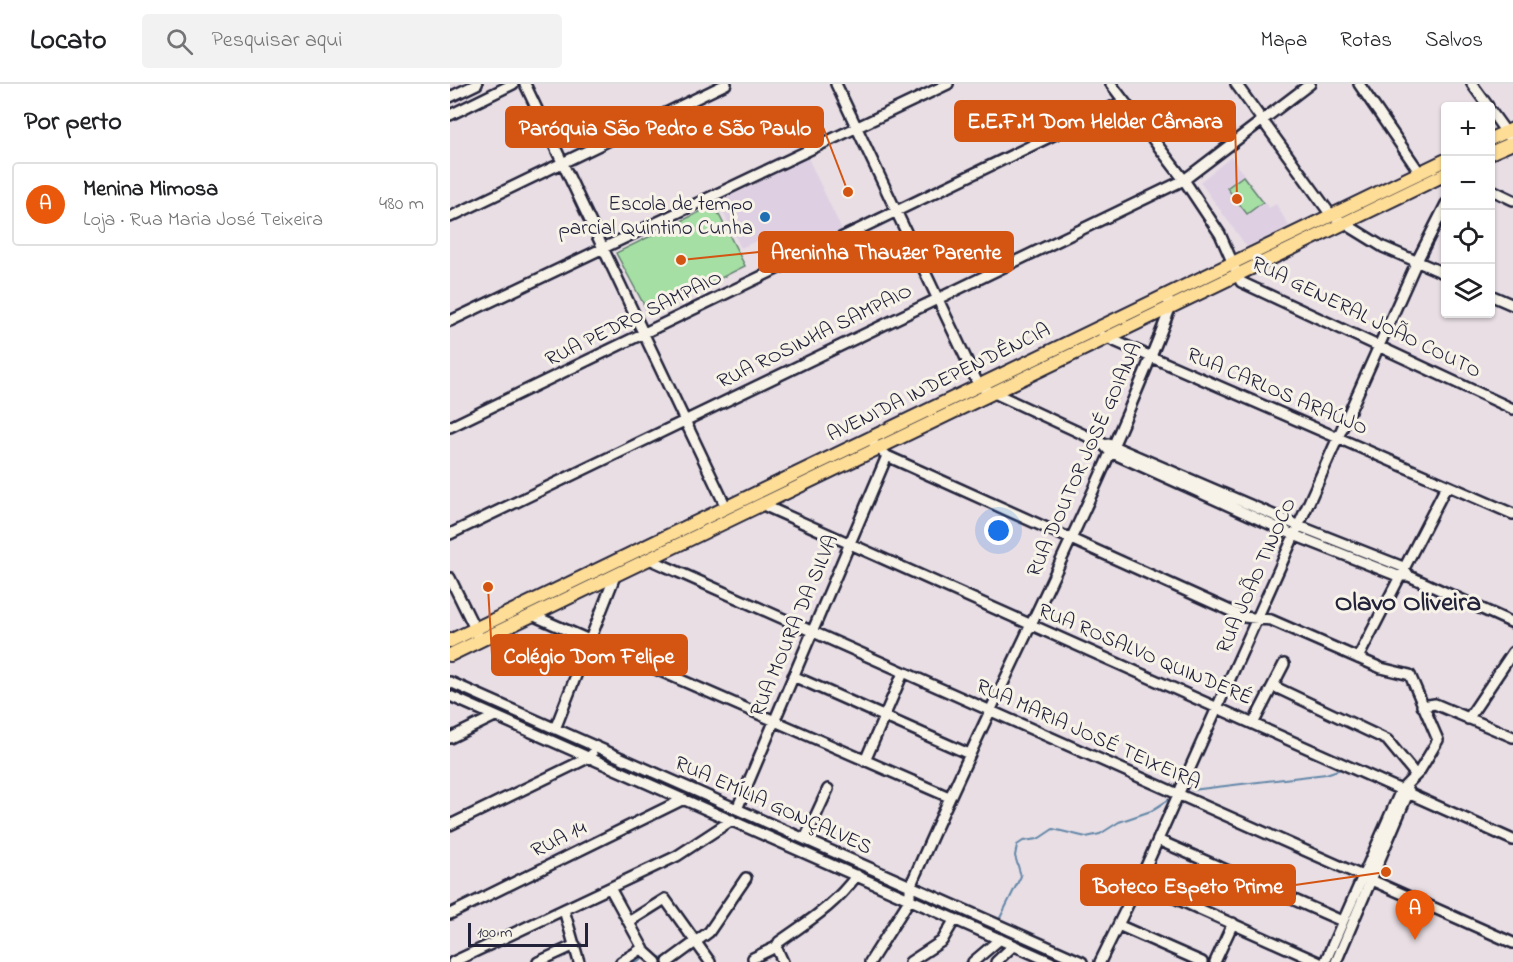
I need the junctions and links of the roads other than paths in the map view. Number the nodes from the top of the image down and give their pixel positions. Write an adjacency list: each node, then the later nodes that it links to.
1 (477, 84): 12 (street)
2 (513, 84): 15 (street)
3 (525, 84): 23 (street)
4 (726, 84): 23 (street)
5 (836, 84): 18 (street)
6 (948, 84): 18 (street)
7 (1111, 84): 13 (street)
8 (1236, 84): 17 (street)
9 (1310, 84): 17 (street, RUA ROSINHA SAMPAIO)
10 (1359, 84): 24 (street)
11 (1472, 84): 14 (street)
12 (450, 97)
13 (1124, 101): 26 (street); 30 (street, RUA PEDRO SAMPAIO)
14 (1485, 102)
15 (450, 115)
16 (1495, 115): 19 (street)
17 (1263, 121): 26 (street, RUA ROSINHA SAMPAIO); 31 (street)
18 (857, 129): 30 (street); 34 (street)
19 (1511, 137): 20 (main road); 21 (main road)
20 (1495, 139)
21 (1495, 150)
22 (1441, 162): 24 (main road, AVENIDA INDEPENDÊNCIA)
23 (562, 164): 32 (street); 34 (street)
24 (1420, 173): 31 (main road, AVENIDA INDEPENDÊNCIA)
25 (1441, 176): 33 (main road, AVENIDA INDEPENDÊNCIA)
26 (1184, 180): 36 (street); 39 (street, RUA ROSINHA SAMPAIO)
27 (1495, 191): 28 (street)
28 (1513, 200)
29 (1443, 210): 35 (street, RUA JOÃO TINOCO)
30 (897, 211): 39 (street); 44 (street, RUA PEDRO SAMPAIO)
31 (1331, 215): 33 (street); 36 (main road, AVENIDA INDEPENDÊNCIA)
32 (450, 217)
33 (1344, 223): 35 (street); 36 (main road, AVENIDA INDEPENDÊNCIA)
34 (603, 249): 42 (street); 44 (street)
35 (1417, 261): 37 (street); 46 (street, RUA JOÃO TINOCO)
36 (1234, 268): 40 (main road, AVENIDA INDEPENDÊNCIA); 46 (street, RUA GENERAL JOÃO COUTO)
37 (1441, 272)
38 (1495, 297): 41 (street)
39 (937, 298): 48 (street); 51 (street, RUA ROSINHA SAMPAIO)
40 (1168, 301): 43 (main road, AVENIDA INDEPENDÊNCIA); 45 (main road, AVENIDA INDEPENDÊNCIA); 47 (street, RUA DOUTOR JOSÉ GOIANA)
41 (1513, 305)
42 (450, 321)
43 (1098, 327): 45 (street); 48 (main road, AVENIDA INDEPENDÊNCIA)
44 (644, 335): 51 (street); 52 (street, RUA PEDRO SAMPAIO)
45 (1105, 339): 47 (street, RUA CARLOS ARAÚJO); 49 (main road, AVENIDA INDEPENDÊNCIA)
46 (1380, 345): 50 (street, RUA GENERAL JOÃO COUTO); 53 (street, RUA JOÃO TINOCO)
47 (1151, 358): 53 (street, RUA CARLOS ARAÚJO); 55 (street, RUA DOUTOR JOSÉ GOIANA)
48 (979, 386): 49 (street); 54 (main road, AVENIDA INDEPENDÊNCIA)
49 (993, 393): 54 (main road, AVENIDA INDEPENDÊNCIA); 55 (street)
50 (1513, 409)
51 (686, 419): 58 (street); 61 (street, RUA ROSINHA SAMPAIO)
52 (450, 427)
53 (1339, 437): 56 (street, RUA CARLOS ARAÚJO); 60 (street, RUA JOÃO TINOCO)
54 (878, 448): 57 (main road, AVENIDA INDEPENDÊNCIA); 58 (main road, AVENIDA INDEPENDÊNCIA); 62 (street); 63 (street, RUA MOURA DA SILVA)
55 (1112, 448): 60 (street); 62 (street, RUA DOUTOR JOSÉ GOIANA)
56 (1446, 487): 59 (street, RUA CARLOS ARAÚJO); 65 (street)
57 (763, 505): 63 (street, RUA ROSALVO QUINDERÉ); 64 (main road, AVENIDA INDEPENDÊNCIA)
58 (726, 507): 73 (main road, AVENIDA INDEPENDÊNCIA)
59 (1513, 514)
60 (1297, 530): 65 (street); 69 (street, RUA JOÃO TINOCO)
61 (450, 534)
62 (1071, 539): 69 (street); 71 (street, RUA DOUTOR JOSÉ GOIANA)
63 (849, 544): 71 (street, RUA ROSALVO QUINDERÉ); 72 (street, RUA MOURA DA SILVA)
64 (650, 559): 66 (main road, AVENIDA INDEPENDÊNCIA); 72 (street, RUA MARIA JOSÉ TEIXEIRA)
65 (1403, 573): 70 (street); 78 (street)
66 (615, 576): 68 (main road, AVENIDA INDEPENDÊNCIA); 74 (street)
67 (450, 578): 73 (street)
68 (532, 615): 73 (main road, AVENIDA INDEPENDÊNCIA); 74 (street)
69 (1258, 619): 78 (street); 85 (street, RUA JOÃO TINOCO)
70 (1513, 623)
71 (1032, 626): 85 (street, RUA ROSALVO QUINDERÉ); 87 (street, RUA DOUTOR JOSÉ GOIANA)
72 (811, 632): 80 (street, RUA MARIA JOSÉ TEIXEIRA); 81 (street, RUA MOURA DA SILVA)
73 (477, 634): 75 (main road, AVENIDA INDEPENDÊNCIA); 77 (main road, AVENIDA INDEPENDÊNCIA)
74 (589, 640): 91 (street); 93 (street)
75 (450, 641)
76 (1513, 652): 90 (street)
77 (450, 655)
78 (1358, 658): 86 (street)
79 (1284, 664): 83 (street)
80 (903, 673): 87 (street, RUA MARIA JOSÉ TEIXEIRA); 89 (street)
81 (793, 676): 89 (street); 91 (street, RUA MOURA DA SILVA)
82 (450, 682): 93 (street, RUA EMÍLIA GONÇALVES)
83 (1272, 686): 92 (street); 100 (street)
84 (450, 696): 88 (street, RUA EMÍLIA GONÇALVES)
85 (1218, 706): 92 (street, RUA ROSALVO QUINDERÉ); 103 (street, RUA JOÃO TINOCO)
86 (1422, 706): 90 (street); 100 (street)
87 (990, 712): 97 (street, RUA DOUTOR JOSÉ GOIANA); 103 (street, RUA MARIA JOSÉ TEIXEIRA)
88 (495, 716): 95 (street); 98 (street, RUA EMÍLIA GONÇALVES)
89 (884, 717): 97 (street); 99 (street)
90 (1468, 719): 94 (street)
91 (775, 721): 99 (street); 106 (street, RUA MOURA DA SILVA)
92 (1254, 722): 102 (street, RUA ROSALVO QUINDERÉ)
93 (555, 729): 96 (street, RUA EMÍLIA GONÇALVES)
94 (1513, 737)
95 (450, 738)
96 (596, 747): 98 (street); 106 (street, RUA EMÍLIA GONÇALVES)
97 (969, 754): 104 (street, RUA DOUTOR JOSÉ GOIANA)
98 (590, 757): 105 (street, RUA EMÍLIA GONÇALVES); 108 (street)
99 (865, 761): 104 (street)
100 (1413, 779): 102 (street)
101 (828, 789): 110 (street)
102 (1405, 792): 112 (street, RUA ROSALVO QUINDERÉ); 116 (street)
103 (1179, 794): 111 (street, RUA JOÃO TINOCO); 116 (street, RUA MARIA JOSÉ TEIXEIRA)
104 (949, 797): 118 (street, RUA DOUTOR JOSÉ GOIANA)
105 (684, 799): 107 (street, RUA EMÍLIA GONÇALVES); 122 (street, RUA 14)
106 (736, 809): 109 (street, RUA EMÍLIA GONÇALVES)
107 (732, 820): 113 (street, RUA EMÍLIA GONÇALVES); 119 (street)
108 (450, 825)
109 (785, 831): 110 (street, RUA EMÍLIA GONÇALVES); 113 (street)
110 (805, 839): 118 (street, RUA EMÍLIA GONÇALVES)
111 (1158, 840): 117 (street, RUA JOÃO TINOCO); 125 (street)
112 (1513, 840)
113 (780, 842): 114 (street, RUA EMÍLIA GONÇALVES)
114 (857, 875): 120 (street, RUA EMÍLIA GONÇALVES); 133 (street)
115 (746, 878): 129 (street)
116 (1366, 879): 125 (street); 130 (street, RUA MARIA JOSÉ TEIXEIRA); 154 (street)
117 (1139, 882): 126 (street); 127 (street, RUA JOÃO TINOCO)
118 (910, 887): 120 (street, RUA DOUTOR JOSÉ GOIANA); 148 (street, RUA EMÍLIA GONÇALVES)
119 (610, 888): 121 (street); 124 (street)
120 (910, 899): 123 (street, RUA EMÍLIA GONÇALVES); 143 (street)
121 (564, 910): 131 (street); 137 (street)
122 (450, 914)
123 (954, 919): 128 (street, RUA EMÍLIA GONÇALVES); 144 (street)
124 (630, 921): 129 (street); 134 (street)
125 (1342, 921): 153 (street)
126 (1233, 923): 151 (street); 152 (street)
127 (1118, 925): 149 (street, RUA JOÃO TINOCO); 150 (street)
128 (1000, 939): 132 (street, RUA EMÍLIA GONÇALVES); 145 (street)
129 (697, 942): 136 (street); 141 (street)
130 (1513, 943)
131 (575, 945): 138 (street); 139 (street)
132 (1014, 945): 146 (street); 147 (street, RUA EMÍLIA GONÇALVES)
133 (776, 947): 135 (street); 142 (street)
134 (649, 955): 140 (street)
135 (753, 958)
136 (672, 959)
137 (453, 962)
138 (538, 962)
139 (579, 962)
140 (621, 962)
141 (710, 962)
142 (783, 962)
143 (870, 962)
144 (910, 962)
145 (973, 962)
146 (996, 962)
147 (1051, 962)
148 (1082, 962)
149 (1100, 962)
150 (1202, 962)
151 (1215, 962)
152 (1318, 962)
153 (1325, 962)
154 (1336, 962)

